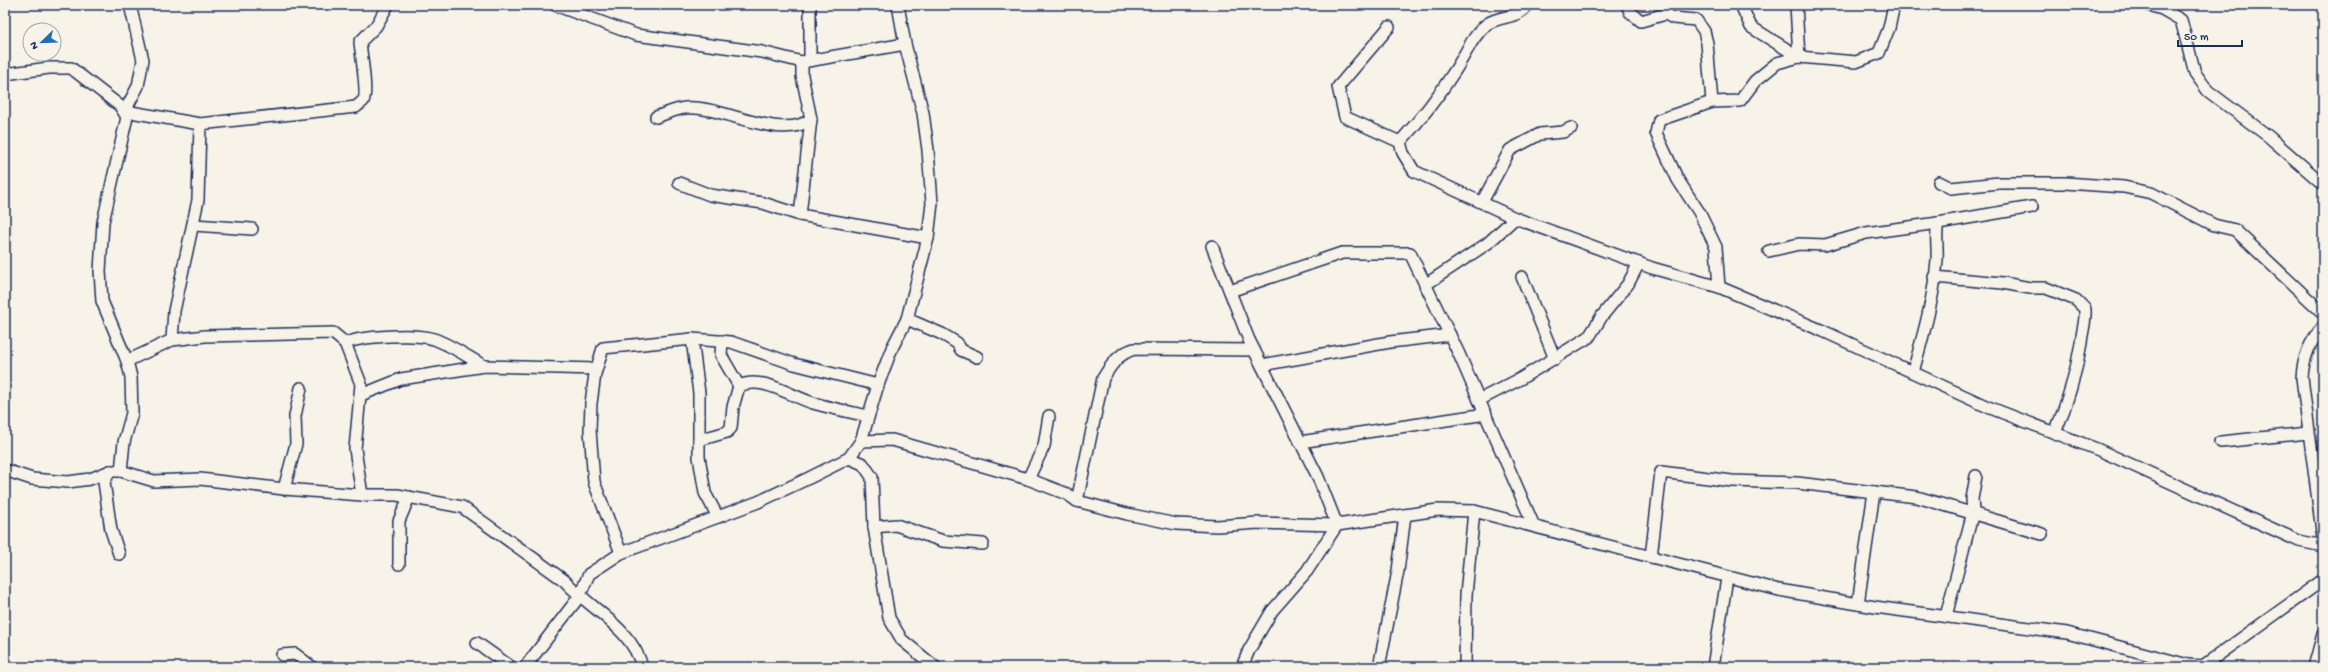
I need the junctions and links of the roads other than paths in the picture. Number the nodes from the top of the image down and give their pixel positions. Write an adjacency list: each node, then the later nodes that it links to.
1 (130, 5): 18 (street)
2 (388, 5): 21 (street)
3 (555, 5): 15 (street)
4 (810, 5): 15 (street)
5 (898, 5): 13 (street)
6 (1527, 5): 23 (street)
7 (1627, 5): 17 (street)
8 (1740, 5): 14 (street)
9 (1796, 5): 14 (street)
10 (1894, 5): 14 (street)
11 (2149, 5): 26 (street)
12 (1389, 28): 23 (street)
13 (905, 44): 15 (street); 34 (street)
14 (1799, 57): 17 (street)
15 (806, 61): 20 (street)
16 (5, 74): 18 (street)
17 (1712, 102): 41 (street)
18 (125, 111): 21 (street); 54 (street)
19 (656, 117): 20 (street)
20 (811, 118): 29 (street)
21 (200, 124): 32 (street)
22 (1571, 128): 27 (street)
23 (1400, 142): 27 (street)
24 (1940, 182): 43 (street)
25 (679, 183): 29 (street)
26 (2323, 184)
27 (1482, 202): 30 (street)
28 (2032, 207): 31 (street)
29 (800, 214): 34 (street)
30 (1515, 218): 37 (street); 40 (street)
31 (1938, 223): 36 (street); 39 (street)
32 (194, 225): 33 (street); 48 (street)
33 (252, 229)
34 (928, 238): 44 (street)
35 (1212, 246): 42 (street)
36 (1768, 251)
37 (1639, 263): 41 (street); 53 (street)
38 (1522, 277): 53 (street)
39 (1934, 277): 58 (street); 67 (street)
40 (1425, 285): 42 (street); 46 (street)
41 (1719, 287): 58 (street)
42 (1230, 291): 51 (street)
43 (2323, 313)
44 (907, 319): 52 (street); 59 (street)
45 (2323, 327): 68 (street)
46 (1450, 336): 55 (street); 63 (street)
47 (692, 339): 49 (street); 57 (street); 69 (street)
48 (172, 340): 50 (street); 54 (street)
49 (722, 340): 59 (street); 60 (street)
50 (345, 343): 56 (street); 62 (street)
51 (1254, 350): 55 (street); 82 (street)
52 (977, 357)
53 (1555, 359): 63 (street)
54 (127, 361): 75 (street)
55 (1262, 365): 71 (street)
56 (484, 366): 57 (street); 62 (street)
57 (596, 369): 94 (street)
58 (1913, 372): 67 (street)
59 (878, 385): 65 (street)
60 (739, 386): 65 (street); 69 (street)
61 (301, 388): 78 (street)
62 (360, 395): 80 (street)
63 (1479, 400): 64 (street)
64 (1486, 414): 71 (street); 88 (street)
65 (868, 416): 70 (street)
66 (1049, 416): 77 (street)
67 (2055, 433): 93 (street)
68 (2308, 433): 72 (street); 91 (street)
69 (699, 440): 86 (street)
70 (861, 441): 73 (street); 77 (street)
71 (1300, 442): 87 (street)
72 (2221, 442)
73 (849, 458): 86 (street); 89 (street)
74 (5, 470): 75 (street)
75 (116, 471): 78 (street); 95 (street)
76 (1976, 476): 84 (street)
77 (1028, 479): 82 (street)
78 (284, 489): 80 (street)
79 (1874, 492): 84 (street); 96 (street); 101 (street)
80 (362, 495): 81 (street)
81 (409, 497): 97 (street); 100 (street)
82 (1077, 501): 87 (street)
83 (1474, 511): 85 (street); 88 (street); 113 (street)
84 (1973, 512): 90 (street); 102 (street)
85 (1404, 515): 87 (street); 112 (street)
86 (718, 517): 94 (street)
87 (1337, 524): 111 (street)
88 (1534, 526): 96 (street)
89 (874, 527): 92 (street); 110 (street)
90 (2042, 534)
91 (2323, 539)
92 (983, 544)
93 (2323, 546)
94 (621, 553): 100 (street)
95 (119, 554)
96 (1651, 557): 98 (street)
97 (399, 564)
98 (1727, 578): 101 (street); 114 (street)
99 (2323, 580): 102 (street)
100 (579, 597): 108 (street); 109 (street)
101 (1858, 604): 102 (street)
102 (1946, 616)
103 (2323, 634): 115 (street)
104 (477, 643): 107 (street)
105 (282, 655): 106 (street)
106 (312, 667)
107 (511, 667)
108 (525, 667)
109 (642, 667)
110 (935, 667)
111 (1242, 667)
112 (1379, 667)
113 (1465, 667)
114 (1713, 667)
115 (2314, 667)

